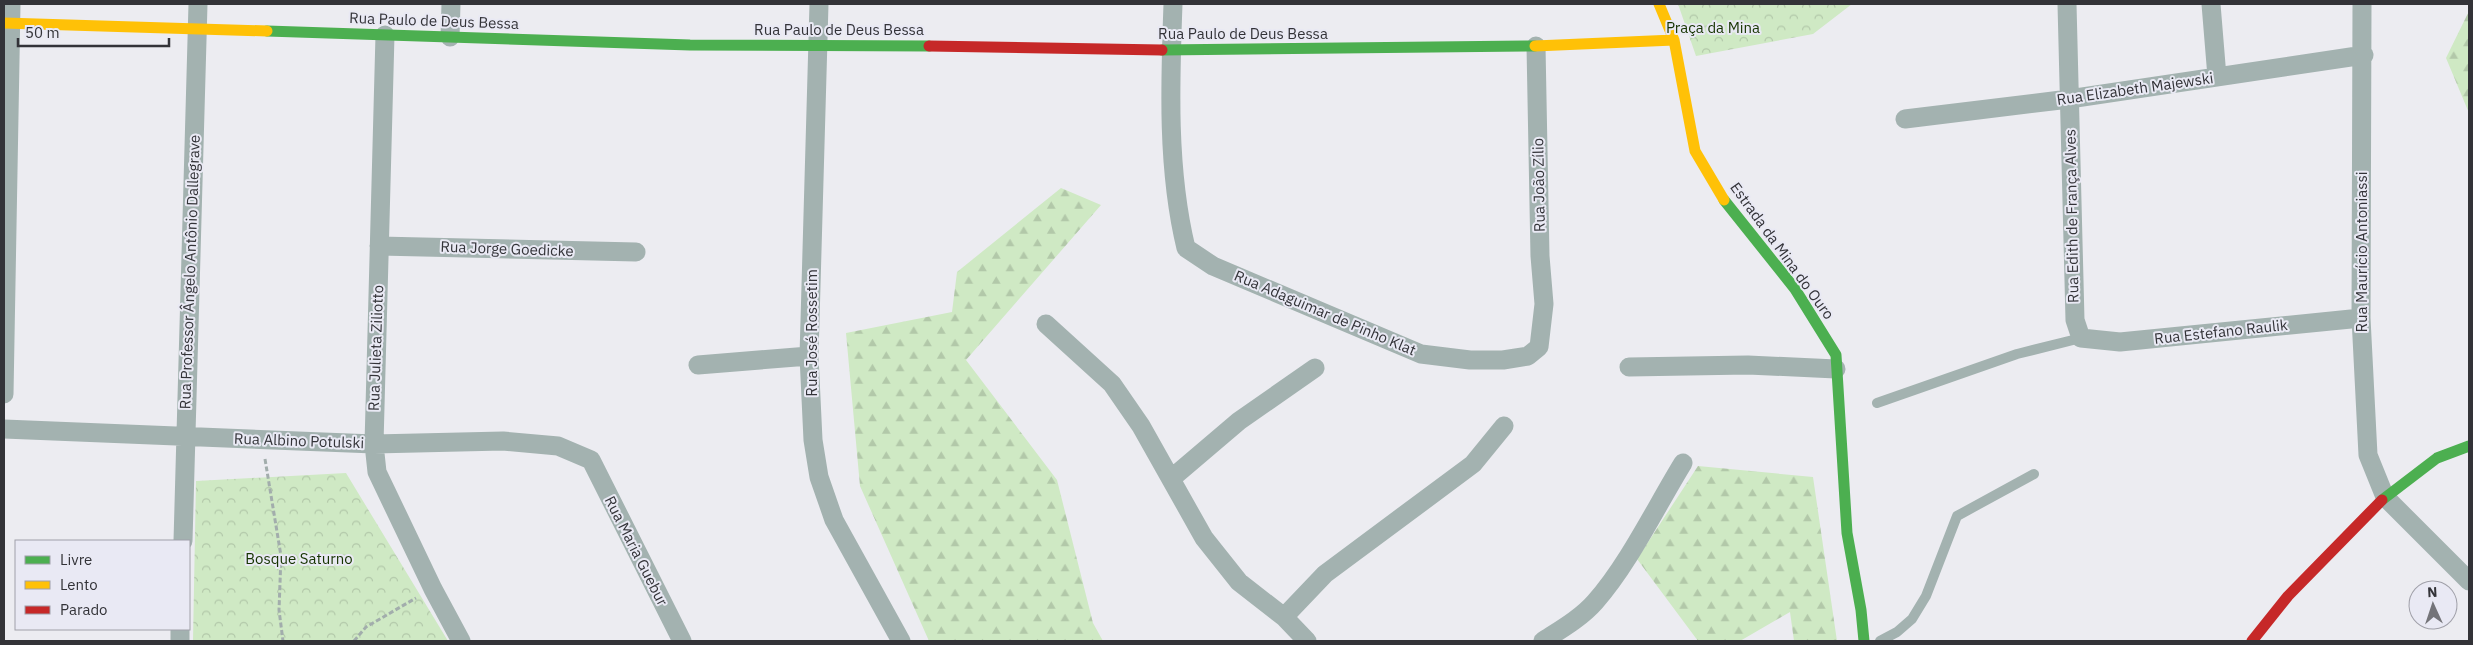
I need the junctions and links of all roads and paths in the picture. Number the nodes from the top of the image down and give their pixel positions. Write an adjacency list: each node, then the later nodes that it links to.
1 (11, 4): 10 (street)
2 (198, 4): 11 (street, Rua Professor Ângelo Antônio Dallegrave)
3 (451, 4): 13 (street)
4 (819, 4): 15 (street, Rua José Rossetim)
5 (1173, 4): 17 (street, Rua Adaguimar de Pinho Klat)
6 (1659, 4): 14 (street, Estrada da Mina do Ouro)
7 (2067, 4): 20 (street, Rua Edith de França Alves)
8 (2211, 4): 19 (street)
9 (2362, 4): 18 (street, Rua Maurício Antoniassi)
10 (8, 23): 11 (street, Rua Paulo de Deus Bessa); 33 (street)
11 (197, 29): 12 (street, Rua Paulo de Deus Bessa); 37 (street, Rua Professor Ângelo Antônio Dallegrave)
12 (385, 35): 13 (street, Rua Paulo de Deus Bessa); 22 (street, Rua Julieta Ziliotto)
13 (450, 37): 15 (street, Rua Paulo de Deus Bessa)
14 (1674, 40): 16 (street, Rua Paulo de Deus Bessa); 32 (street, Estrada da Mina do Ouro)
15 (819, 44): 17 (street, Rua Paulo de Deus Bessa); 28 (street, Rua José Rossetim)
16 (1536, 46): 17 (street, Rua Paulo de Deus Bessa); 25 (street, Rua João Zílio)
17 (1171, 50): 25 (street, Rua Adaguimar de Pinho Klat)
18 (2364, 55): 19 (street, Rua Elizabeth Majewski); 24 (street, Rua Maurício Antoniassi)
19 (2217, 77): 20 (street, Rua Elizabeth Majewski)
20 (2069, 99): 21 (street, Rua Elizabeth Majewski); 27 (street, Rua Edith de França Alves)
21 (1905, 119)
22 (379, 246): 23 (street, Rua Jorge Goedicke); 38 (street, Rua Julieta Ziliotto)
23 (636, 252)
24 (2361, 318): 27 (street, Rua Estefano Raulik); 45 (street, Rua Maurício Antoniassi)
25 (1543, 323)
26 (1046, 324): 44 (street)
27 (2081, 338): 34 (lane)
28 (810, 356): 29 (street); 55 (street, Rua José Rossetim)
29 (698, 365)
30 (1629, 367): 32 (street)
31 (1315, 368): 44 (street)
32 (1836, 368): 58 (street, Estrada da Mina do Ouro)
33 (4, 394)
34 (1877, 403)
35 (1504, 426): 50 (street)
36 (4, 429): 37 (street, Rua Albino Potulski)
37 (186, 436): 38 (street, Rua Albino Potulski); 46 (street, Rua Professor Ângelo Antônio Dallegrave)
38 (374, 444): 40 (street, Rua Albino Potulski); 49 (street, Rua Julieta Ziliotto)
39 (2469, 446): 45 (street)
40 (591, 460): 54 (street, Rua Maria Guebur)
41 (1683, 463): 57 (street)
42 (2034, 474): 59 (lane)
43 (267, 477): 51 (path)
44 (1172, 478): 50 (street)
45 (2385, 497): 47 (street); 60 (street)
46 (183, 540)
47 (2461, 564): 48 (street)
48 (2469, 581)
49 (433, 589): 52 (path); 53 (street, Rua Julieta Ziliotto)
50 (1284, 617): 56 (street)
51 (283, 641)
52 (354, 641)
53 (461, 641)
54 (682, 641)
55 (901, 641)
56 (1307, 641)
57 (1543, 641)
58 (1864, 641)
59 (1880, 641)
60 (2252, 641)

